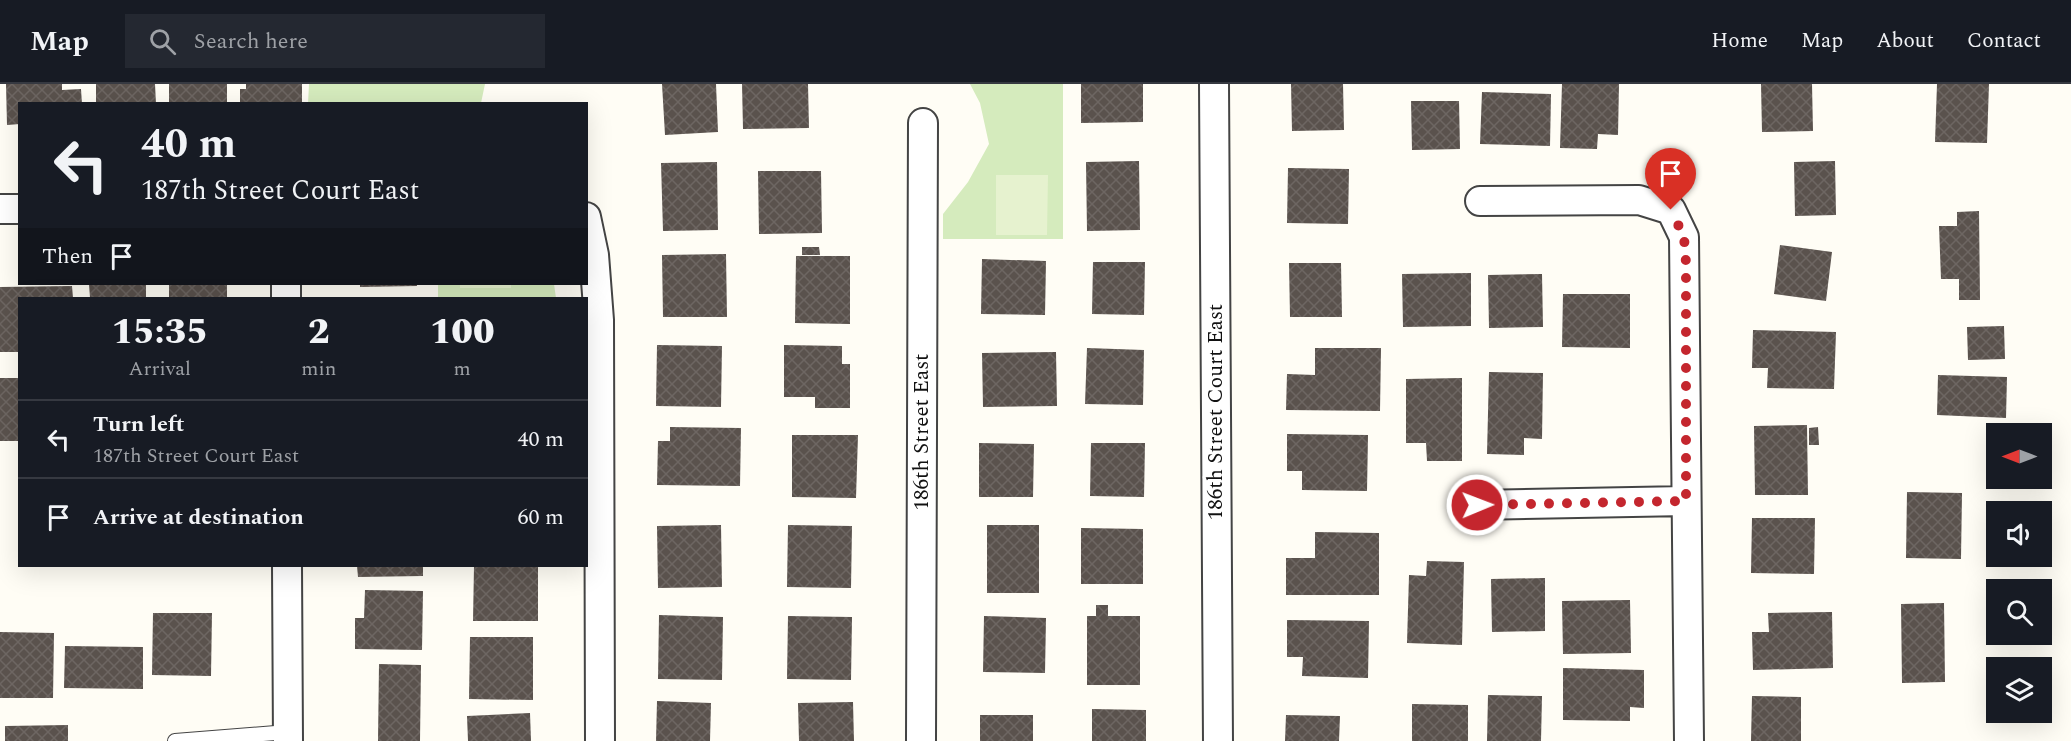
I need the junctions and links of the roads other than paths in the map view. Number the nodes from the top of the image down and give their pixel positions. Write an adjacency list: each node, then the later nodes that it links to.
1 (1214, 84): 12 (street, 186th Street Court East)
2 (923, 123): 11 (street, 186th Street East)
3 (1480, 201): 5 (street)
4 (588, 226): 10 (street)
5 (1686, 501): 6 (street); 13 (street)
6 (1477, 505)
7 (287, 567): 8 (street)
8 (288, 736): 9 (lane)
9 (175, 741)
10 (600, 741)
11 (921, 741)
12 (1218, 741)
13 (1689, 741)

